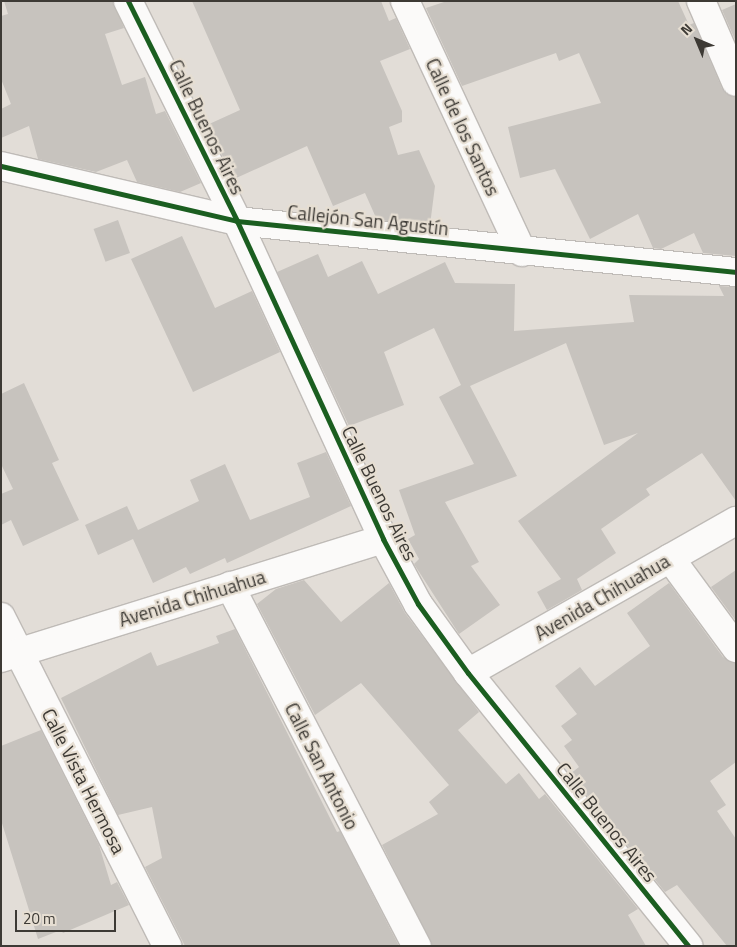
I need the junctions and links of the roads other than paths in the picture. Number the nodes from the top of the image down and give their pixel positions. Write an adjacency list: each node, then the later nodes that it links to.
1 (128, 1): 6 (street, Calle Buenos Aires)
2 (405, 1): 7 (street, Calle de los Santos)
3 (701, 1): 4 (street)
4 (736, 82)
5 (1, 166): 6 (street, Callejón San Agustín)
6 (237, 220): 7 (street, Callejón San Agustín); 10 (street, Calle Buenos Aires)
7 (522, 252): 8 (street, Callejón San Agustín)
8 (736, 272)
9 (736, 520): 11 (street, Avenida Chihuahua)
10 (383, 539): 12 (street, Avenida Chihuahua); 16 (street, Calle Buenos Aires)
11 (670, 558): 14 (street); 16 (street, Avenida Chihuahua)
12 (230, 586): 15 (street, Avenida Chihuahua); 18 (street, Calle San Antonio)
13 (1, 617): 15 (street, Calle Vista Hermosa)
14 (736, 648)
15 (10, 655): 17 (street, Calle Vista Hermosa)
16 (468, 673): 19 (street, Calle Buenos Aires)
17 (167, 946)
18 (417, 946)
19 (688, 946)

